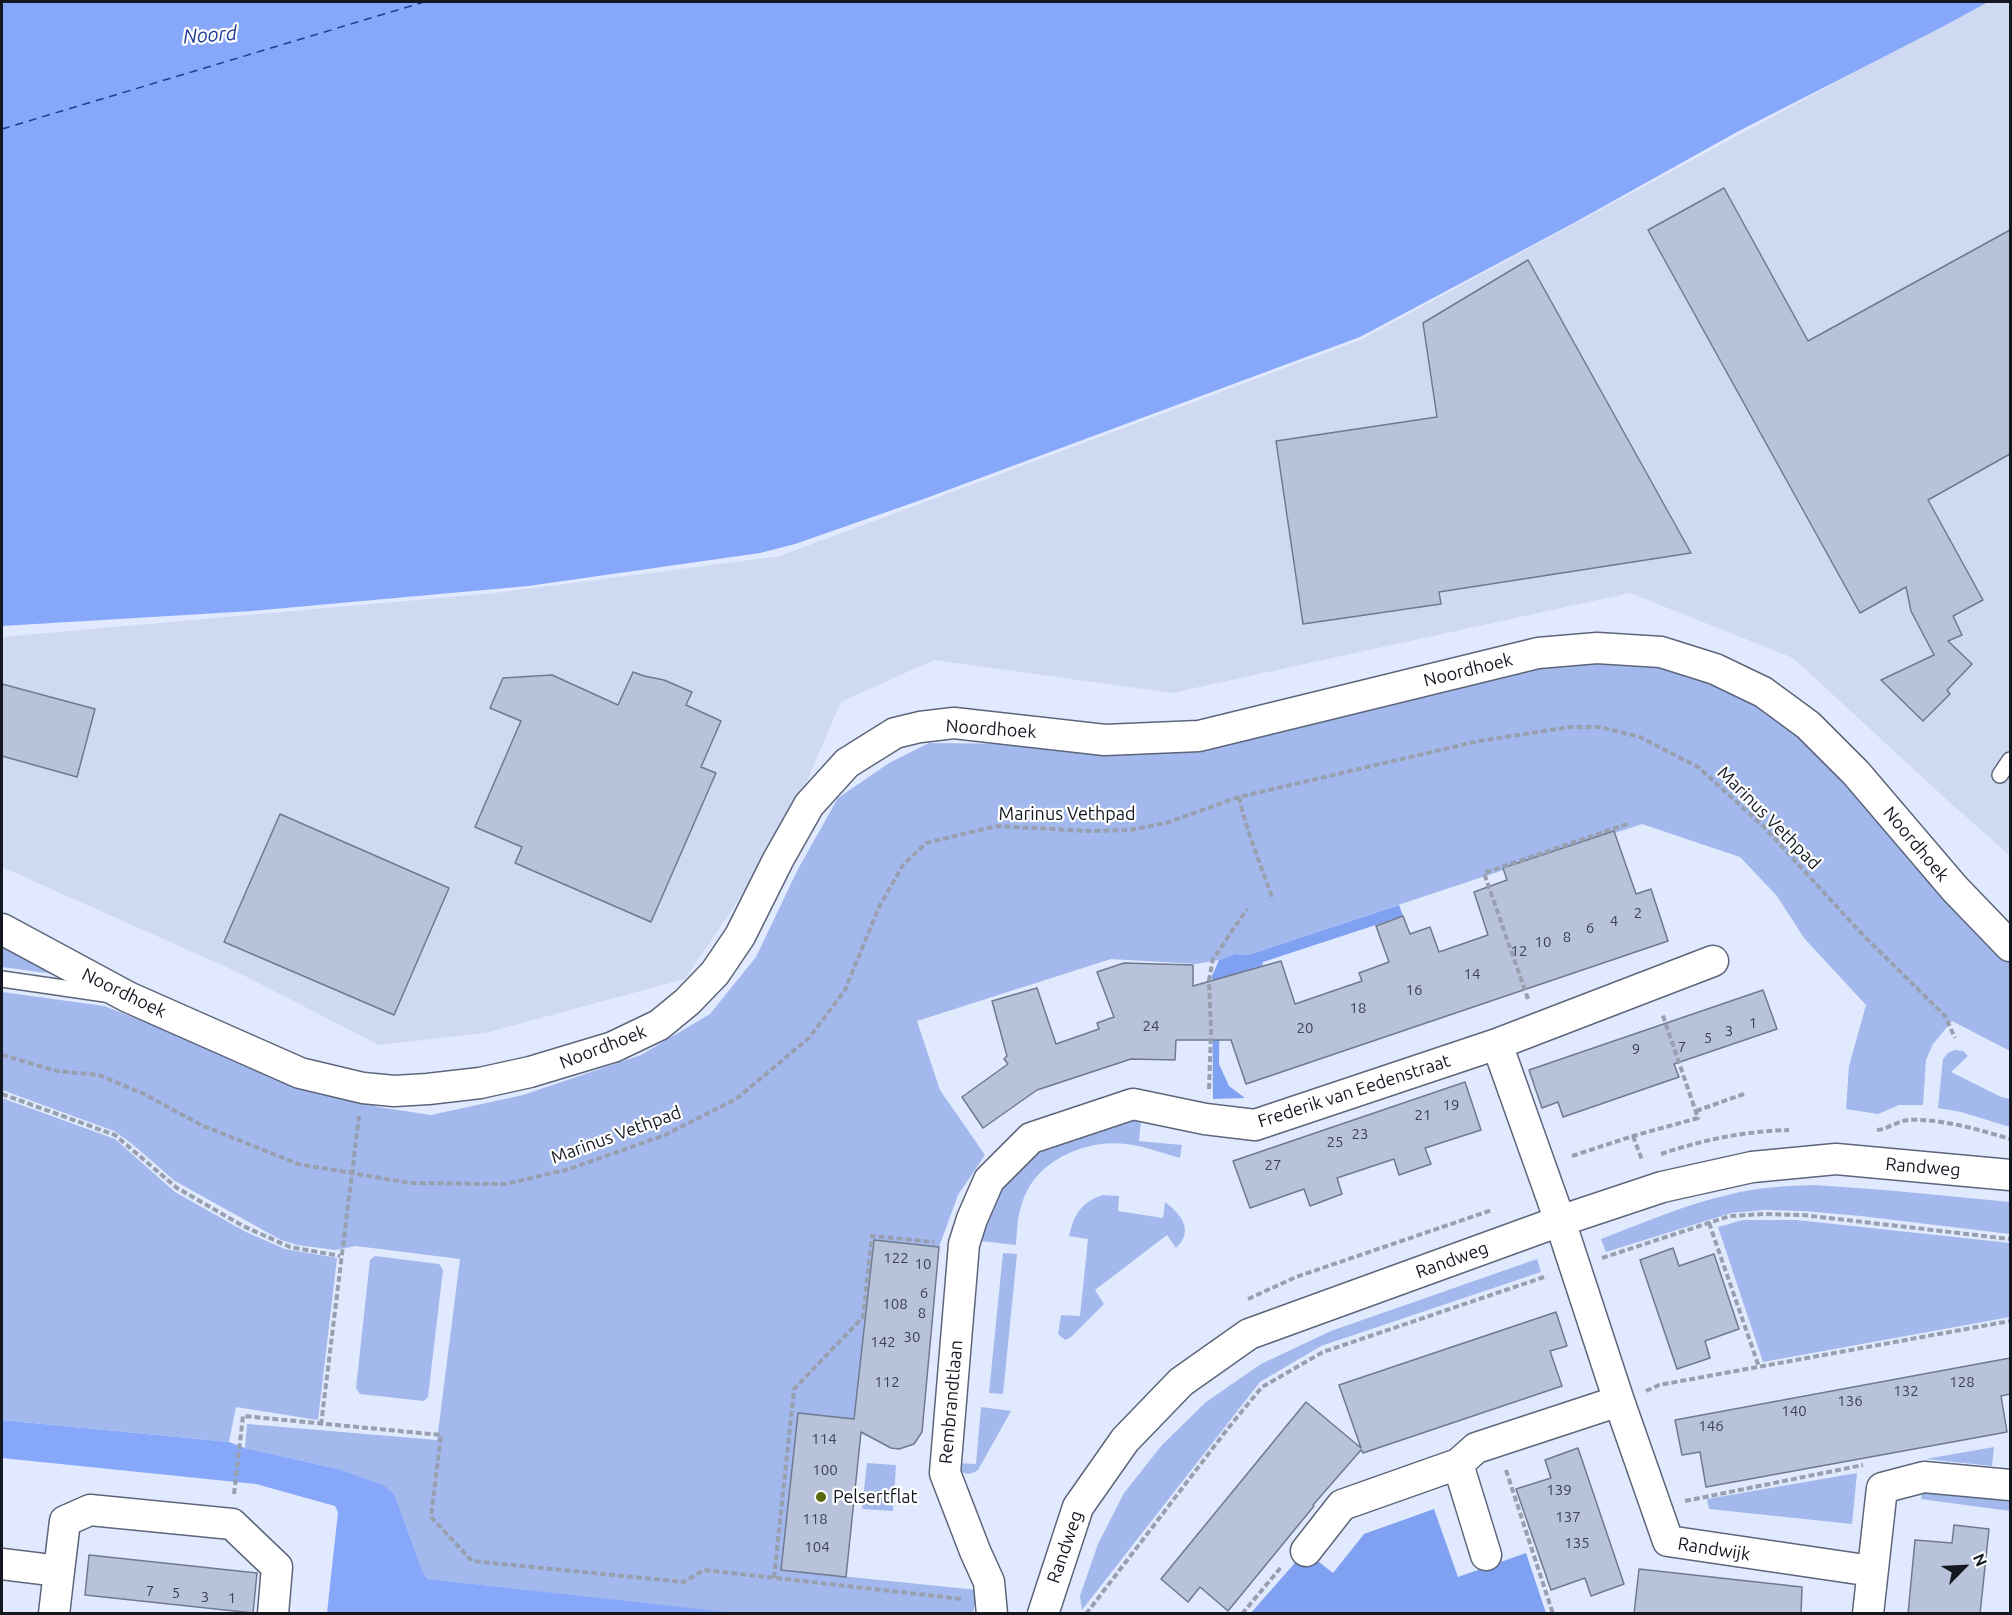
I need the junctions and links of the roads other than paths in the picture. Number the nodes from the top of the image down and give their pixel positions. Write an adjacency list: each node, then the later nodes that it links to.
1 (2010, 760): 2 (lane)
2 (2000, 775)
3 (2, 929): 7 (street, Noordhoek)
4 (2010, 946): 7 (street, Noordhoek)
5 (1713, 961): 8 (street, Frederik van Eedenstraat)
6 (2, 979): 7 (lane)
7 (128, 997)
8 (1497, 1044): 10 (street); 11 (street, Frederik van Eedenstraat)
9 (2010, 1175): 10 (street, Randweg)
10 (1560, 1221): 12 (street, Randwijk); 23 (street, Randweg)
11 (968, 1232): 20 (street, Rembrandtlaan)
12 (1619, 1401): 13 (street); 19 (street, Randwijk)
13 (1458, 1464): 15 (street); 16 (street)
14 (2010, 1485): 19 (street)
15 (1306, 1551)
16 (1486, 1555)
17 (2, 1564): 18 (street)
18 (59, 1571): 21 (street); 22 (street)
19 (1872, 1571): 24 (street)
20 (992, 1610)
21 (54, 1614)
22 (273, 1614)
23 (1043, 1614)
24 (1868, 1614)

